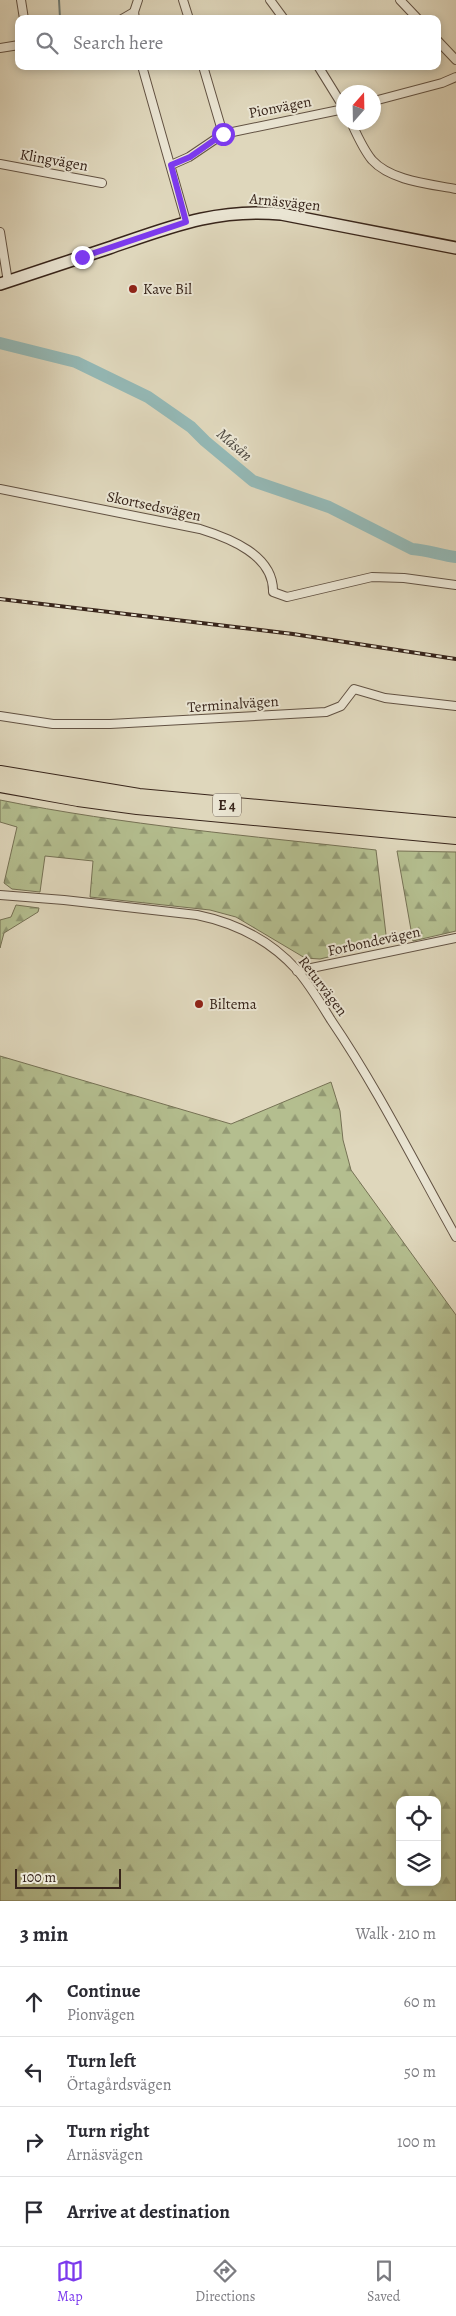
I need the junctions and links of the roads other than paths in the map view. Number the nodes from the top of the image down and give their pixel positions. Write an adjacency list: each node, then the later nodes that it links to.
1 (21, 0): 6 (street)
2 (138, 0): 7 (street)
3 (183, 0): 8 (street)
4 (270, 0): 9 (street)
5 (400, 0): 10 (street)
6 (23, 15)
7 (135, 15)
8 (188, 15)
9 (281, 15)
10 (414, 15)
11 (441, 44): 14 (street)
12 (15, 46): 13 (street)
13 (0, 48)
14 (456, 60)
15 (143, 70): 25 (street)
16 (204, 70): 23 (street)
17 (321, 70): 19 (street)
18 (456, 77): 20 (street)
19 (336, 94)
20 (381, 100)
21 (336, 111): 23 (street, Pionvägen)
22 (356, 130): 27 (street)
23 (223, 134): 25 (street, Pionvägen)
24 (0, 164): 26 (street, Klingvägen)
25 (171, 165): 28 (street)
26 (102, 182)
27 (456, 189)
28 (186, 222): 30 (street, Arnäsvägen); 31 (street, Arnäsvägen)
29 (0, 232): 31 (street)
30 (456, 248)
31 (4, 283)
32 (0, 488): 33 (street, Skortsedsvägen)
33 (456, 585)
34 (456, 706): 35 (street, Terminalvägen)
35 (0, 716)
36 (0, 773): 38 (highway, E 4)
37 (0, 785): 39 (highway, E 4)
38 (456, 825)
39 (456, 837)
40 (0, 895): 42 (street, Returvägen)
41 (456, 938): 42 (street, Forbondevägen)
42 (297, 970): 43 (street, Returvägen)
43 (456, 1237)

